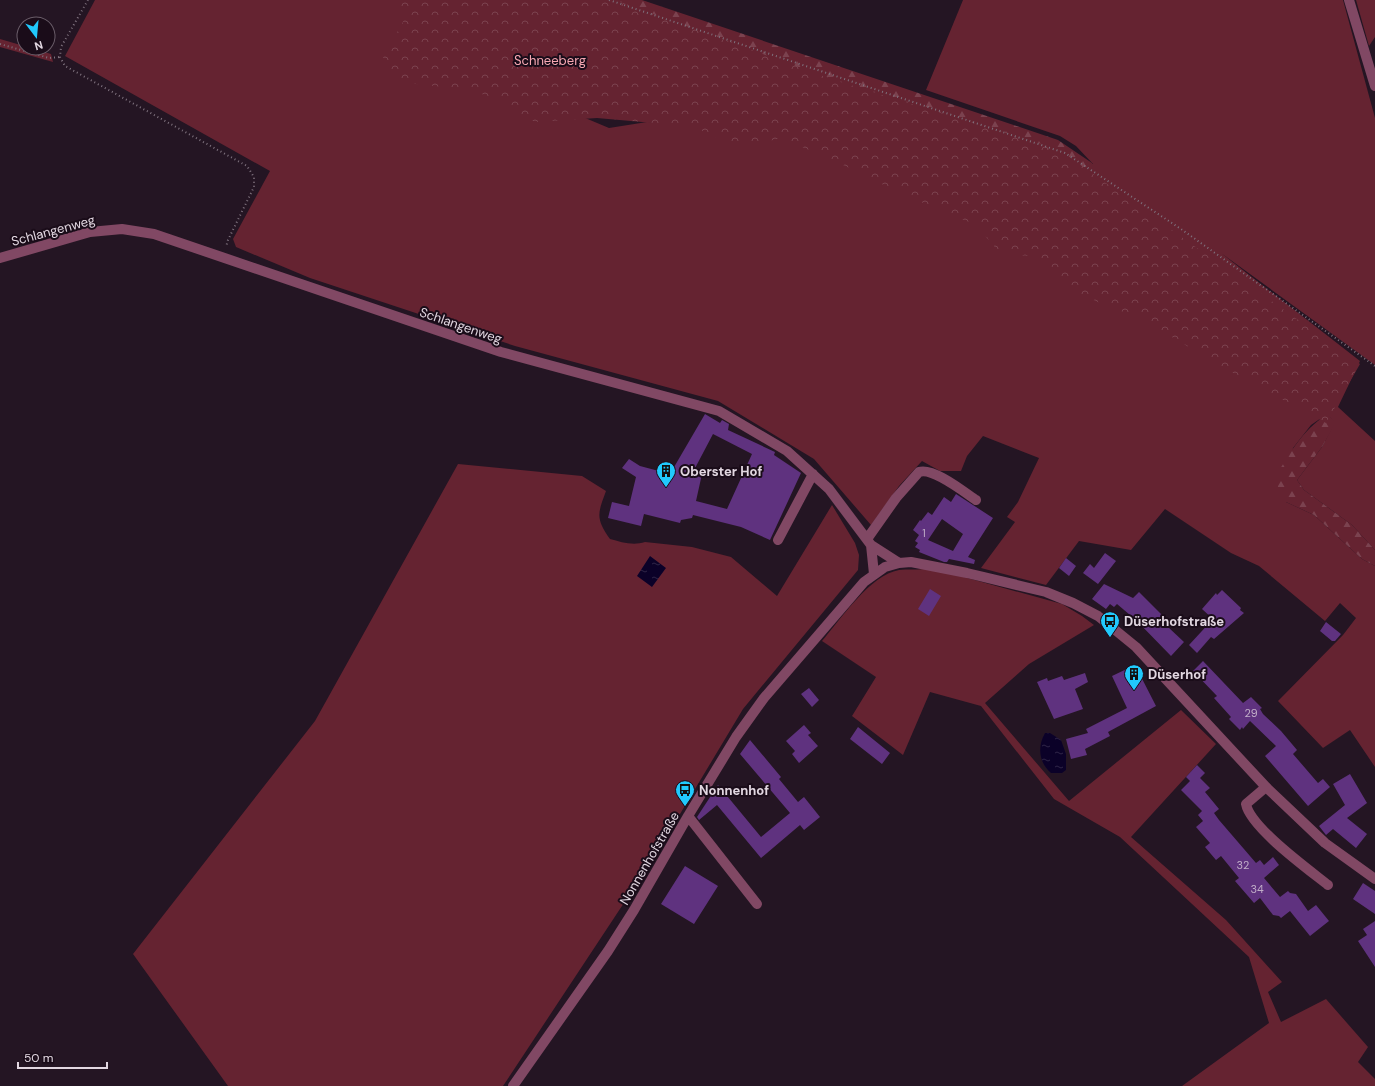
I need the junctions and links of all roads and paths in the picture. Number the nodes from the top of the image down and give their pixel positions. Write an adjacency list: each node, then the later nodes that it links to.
1 (88, 0): 5 (path)
2 (609, 0): 9 (path)
3 (1349, 0): 6 (street)
4 (0, 44): 5 (path)
5 (60, 57): 7 (path)
6 (1375, 86)
7 (224, 256): 8 (street, Schlangenweg); 10 (street, Schlangenweg)
8 (0, 258)
9 (1375, 366)
10 (812, 474): 12 (street); 13 (street, Schlangenweg)
11 (976, 500): 13 (street)
12 (778, 540)
13 (869, 542): 14 (street); 15 (street)
14 (899, 563): 15 (street, Nonnenhofstraße); 16 (street)
15 (874, 574): 17 (street, Nonnenhofstraße)
16 (1266, 787): 18 (street); 19 (street)
17 (688, 816): 20 (street); 21 (street, Nonnenhofstraße)
18 (1375, 880)
19 (1328, 885)
20 (757, 904)
21 (513, 1086)

